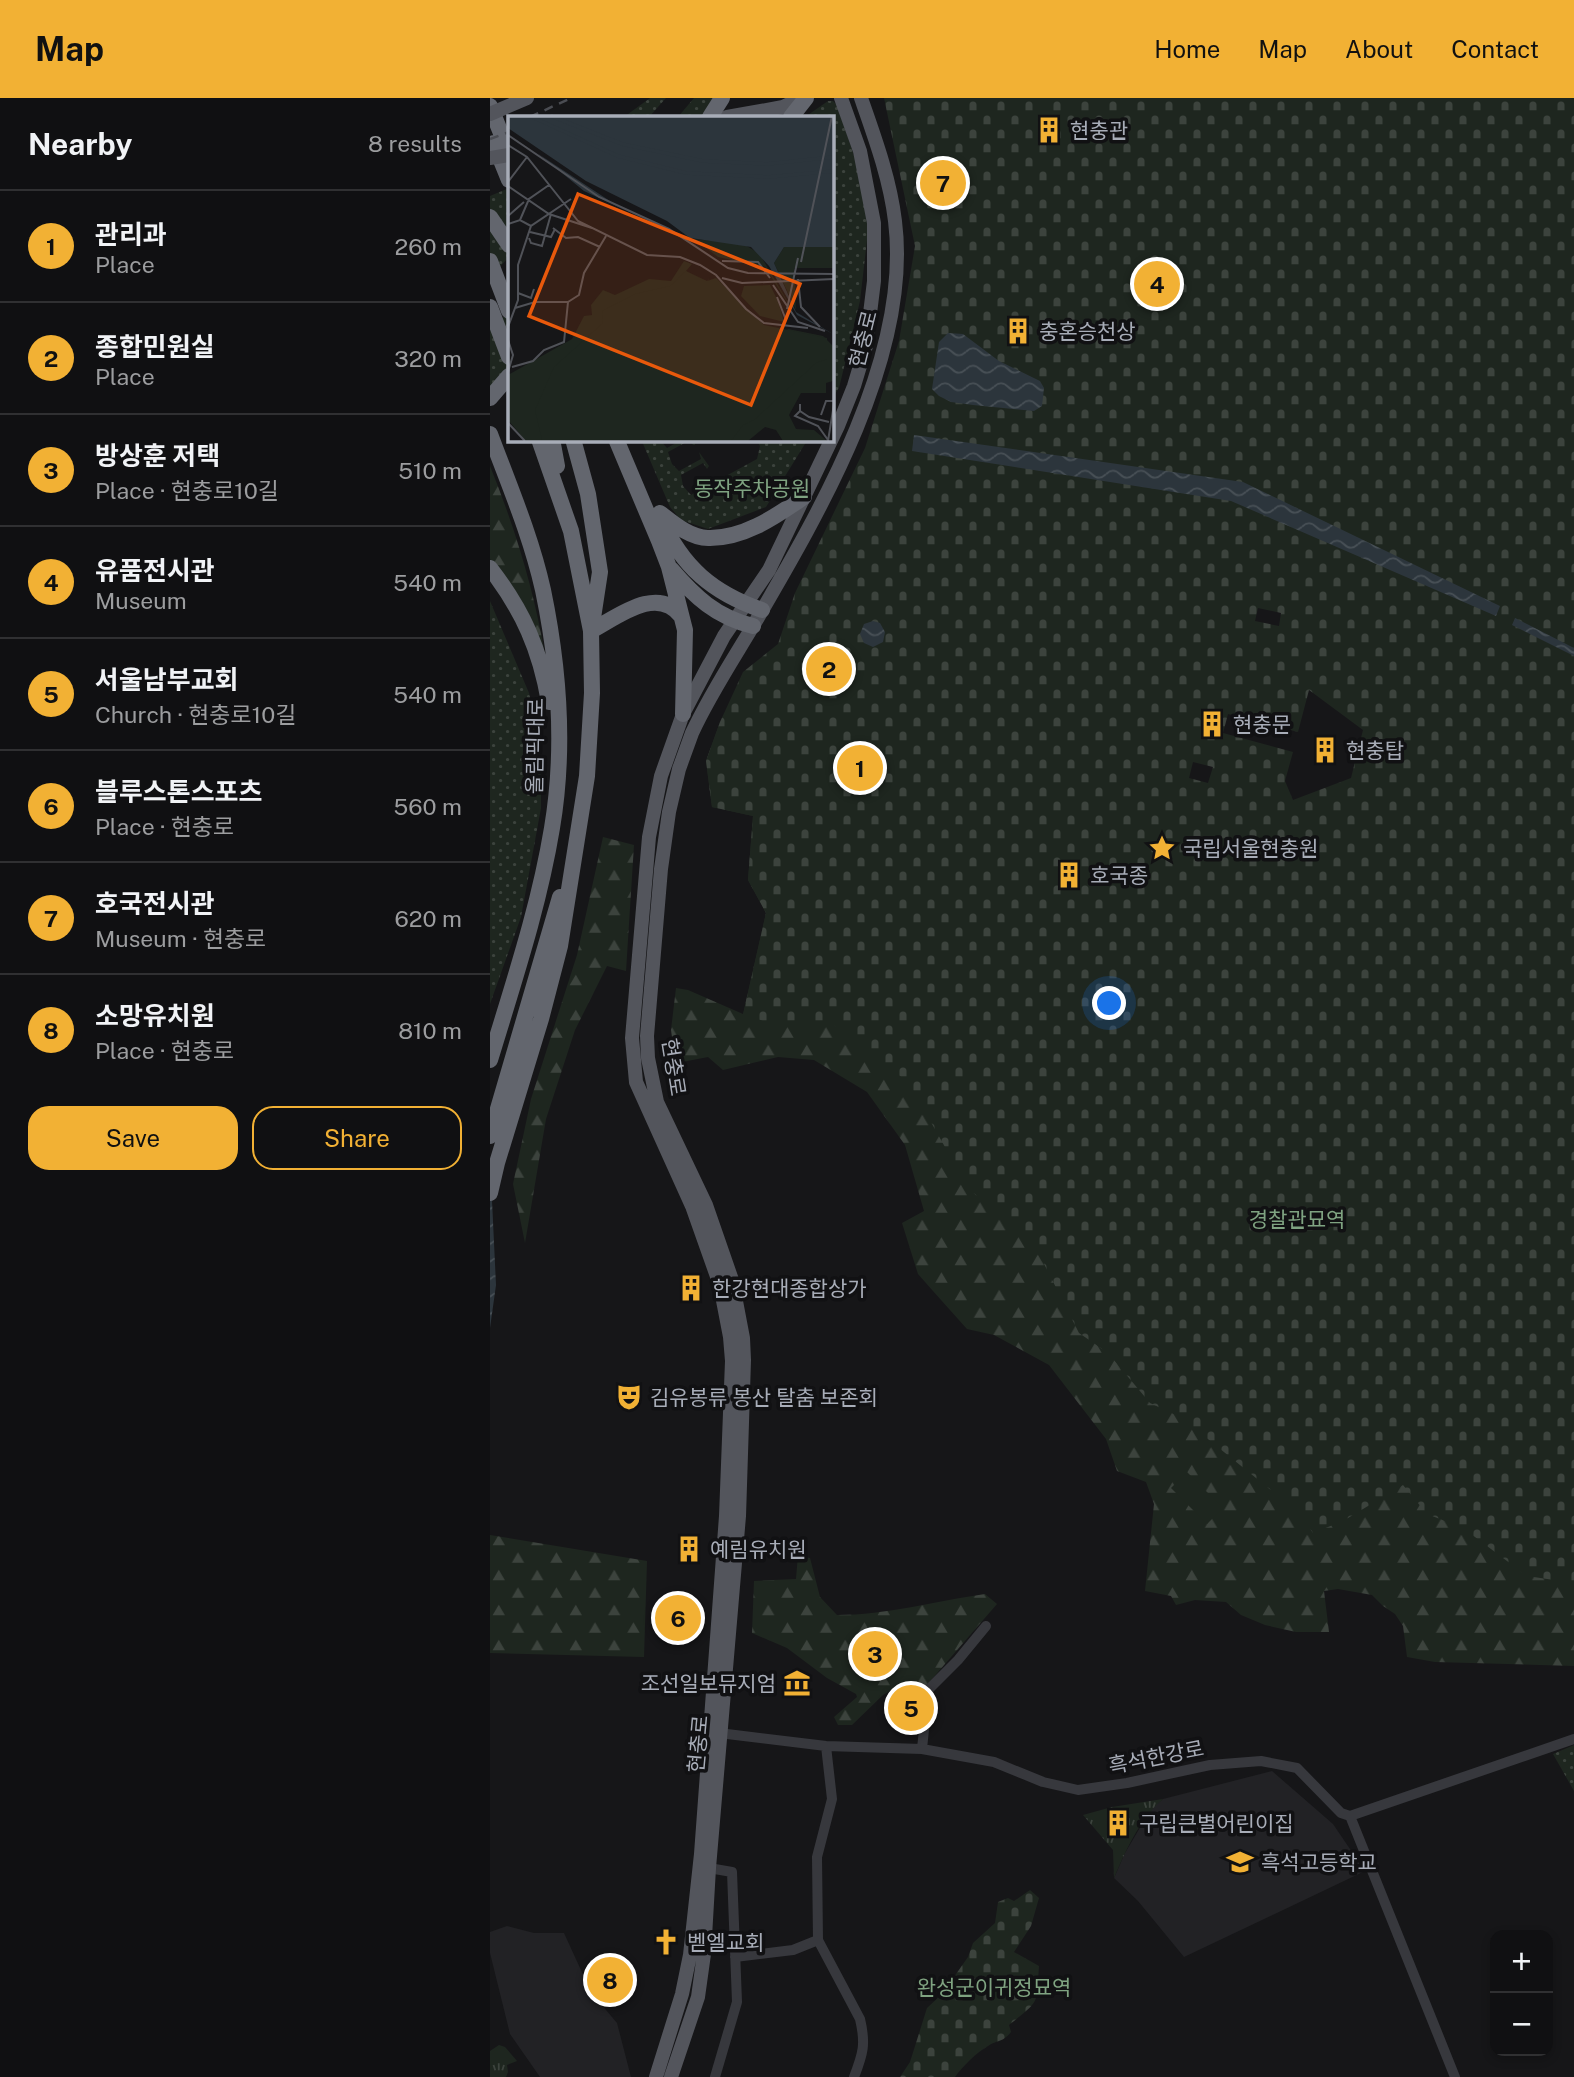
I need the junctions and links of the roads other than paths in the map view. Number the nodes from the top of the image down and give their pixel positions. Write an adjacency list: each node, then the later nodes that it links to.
1 (527, 98): 7 (main road, bridge)
2 (723, 98): 8 (highway)
3 (804, 98): 9 (main road); 10 (highway)
4 (841, 98): 25 (main road, 현충로)
5 (861, 98): 38 (main road, 현충로)
6 (490, 106): 12 (highway)
7 (490, 114)
8 (711, 116)
9 (733, 116)
10 (792, 116)
11 (490, 134): 15 (highway)
12 (508, 151)
13 (508, 154): 14 (main road, bridge)
14 (490, 158)
15 (508, 178)
16 (490, 217): 17 (highway)
17 (508, 244)
18 (490, 261): 20 (highway)
19 (490, 307): 21 (highway)
20 (508, 308)
21 (508, 354)
22 (508, 377): 23 (highway)
23 (490, 398)
24 (490, 434): 44 (highway, 올림픽대로)
25 (833, 436)
26 (540, 441): 34 (highway)
27 (552, 441): 34 (highway)
28 (574, 441): 42 (highway)
29 (616, 441): 36 (highway)
30 (629, 441): 33 (highway)
31 (831, 441): 32 (main road, 현충로)
32 (804, 497): 33 (highway); 37 (main road, 현충로)
33 (658, 511): 37 (highway)
34 (571, 531): 42 (highway)
35 (490, 568): 44 (highway)
36 (669, 568): 39 (highway); 40 (highway)
37 (746, 604): 38 (highway); 40 (main road, 현충로)
38 (762, 610): 41 (main road, 현충로)
39 (681, 616): 42 (highway); 43 (highway)
40 (733, 621): 41 (highway); 43 (main road, 현충로)
41 (753, 626): 50 (main road, 현충로)
42 (591, 631): 45 (highway)
43 (683, 714): 58 (main road, 현충로)
44 (558, 764): 46 (highway, 올림픽대로)
45 (533, 1017): 47 (highway); 48 (highway)
46 (490, 1060)
47 (490, 1136)
48 (490, 1194)
49 (986, 1626): 53 (street)
50 (719, 1733): 52 (street, 흑석한강로); 55 (main road, 현충로)
51 (1574, 1739): 54 (street)
52 (826, 1746): 53 (street, 흑석한강로); 56 (street)
53 (922, 1749): 54 (street, 흑석한강로)
54 (1346, 1815): 62 (street)
55 (709, 1868): 57 (street); 59 (main road, 현충로)
56 (818, 1940): 57 (street); 61 (street)
57 (735, 1957): 60 (street)
58 (656, 2077)
59 (671, 2077)
60 (715, 2077)
61 (854, 2077)
62 (1455, 2077)

